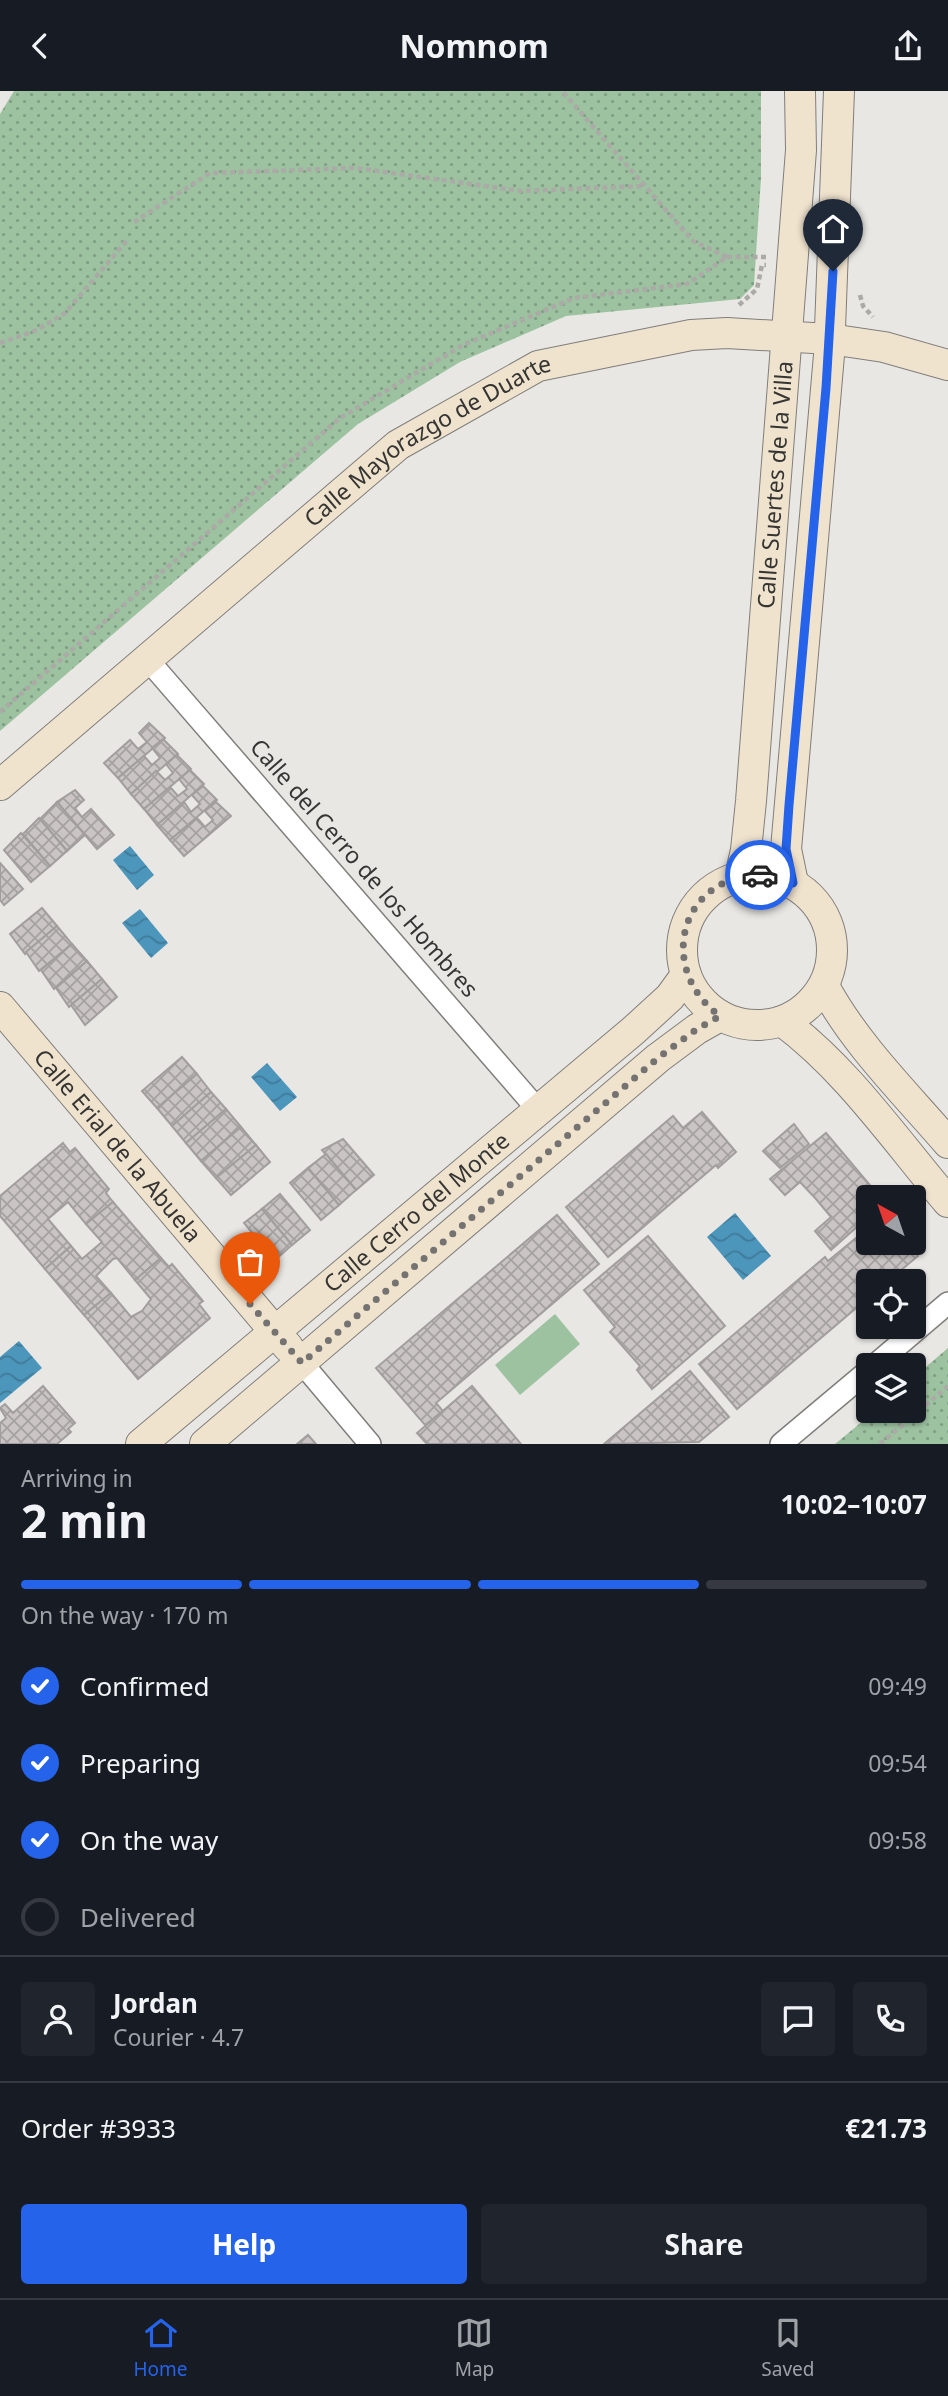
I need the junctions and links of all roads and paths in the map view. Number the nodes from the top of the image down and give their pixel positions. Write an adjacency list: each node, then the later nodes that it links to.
1 (562, 91): 4 (path)
2 (800, 91): 11 (main road, Calle Suertes de la Villa)
3 (839, 91): 12 (main road, Calle Suertes de la Villa)
4 (645, 186): 5 (path); 7 (path)
5 (134, 222)
6 (128, 239): 13 (path)
7 (727, 257): 8 (path); 16 (path)
8 (771, 257)
9 (860, 287): 10 (path)
10 (886, 321)
11 (786, 334): 12 (main road, Calle Mayorazgo de Duarte); 15 (main road, Calle Mayorazgo de Duarte); 18 (main road, Calle Suertes de la Villa)
12 (830, 339): 14 (main road, Calle Mayorazgo de Duarte); 19 (main road, Calle Suertes de la Villa)
13 (0, 343)
14 (948, 365)
15 (148, 660): 17 (main road, Calle Mayorazgo de Duarte); 25 (street, Calle del Cerro de los Hombres)
16 (0, 712)
17 (0, 785)
18 (740, 877): 19 (main road); 20 (main road)
19 (793, 883): 21 (main road)
20 (686, 975): 23 (main road); 25 (main road, Calle Cerro del Monte)
21 (824, 986): 24 (main road); 26 (main road)
22 (0, 1007): 29 (main road, Calle Erial de la Abuela)
23 (720, 1016): 24 (main road); 31 (main road, Calle Cerro del Monte)
24 (782, 1021): 27 (main road)
25 (539, 1111): 29 (main road, Calle Cerro del Monte)
26 (948, 1143)
27 (948, 1202)
28 (948, 1303): 30 (street)
29 (274, 1332): 31 (main road, Calle Erial de la Abuela); 34 (main road, Calle Cerro del Monte)
30 (889, 1353)
31 (302, 1363): 35 (main road, Calle Cerro del Monte); 36 (street, Calle Erial de la Abuela)
32 (856, 1381): 37 (street)
33 (948, 1386): 38 (path)
34 (141, 1444)
35 (205, 1444)
36 (370, 1444)
37 (781, 1444)
38 (880, 1444)

